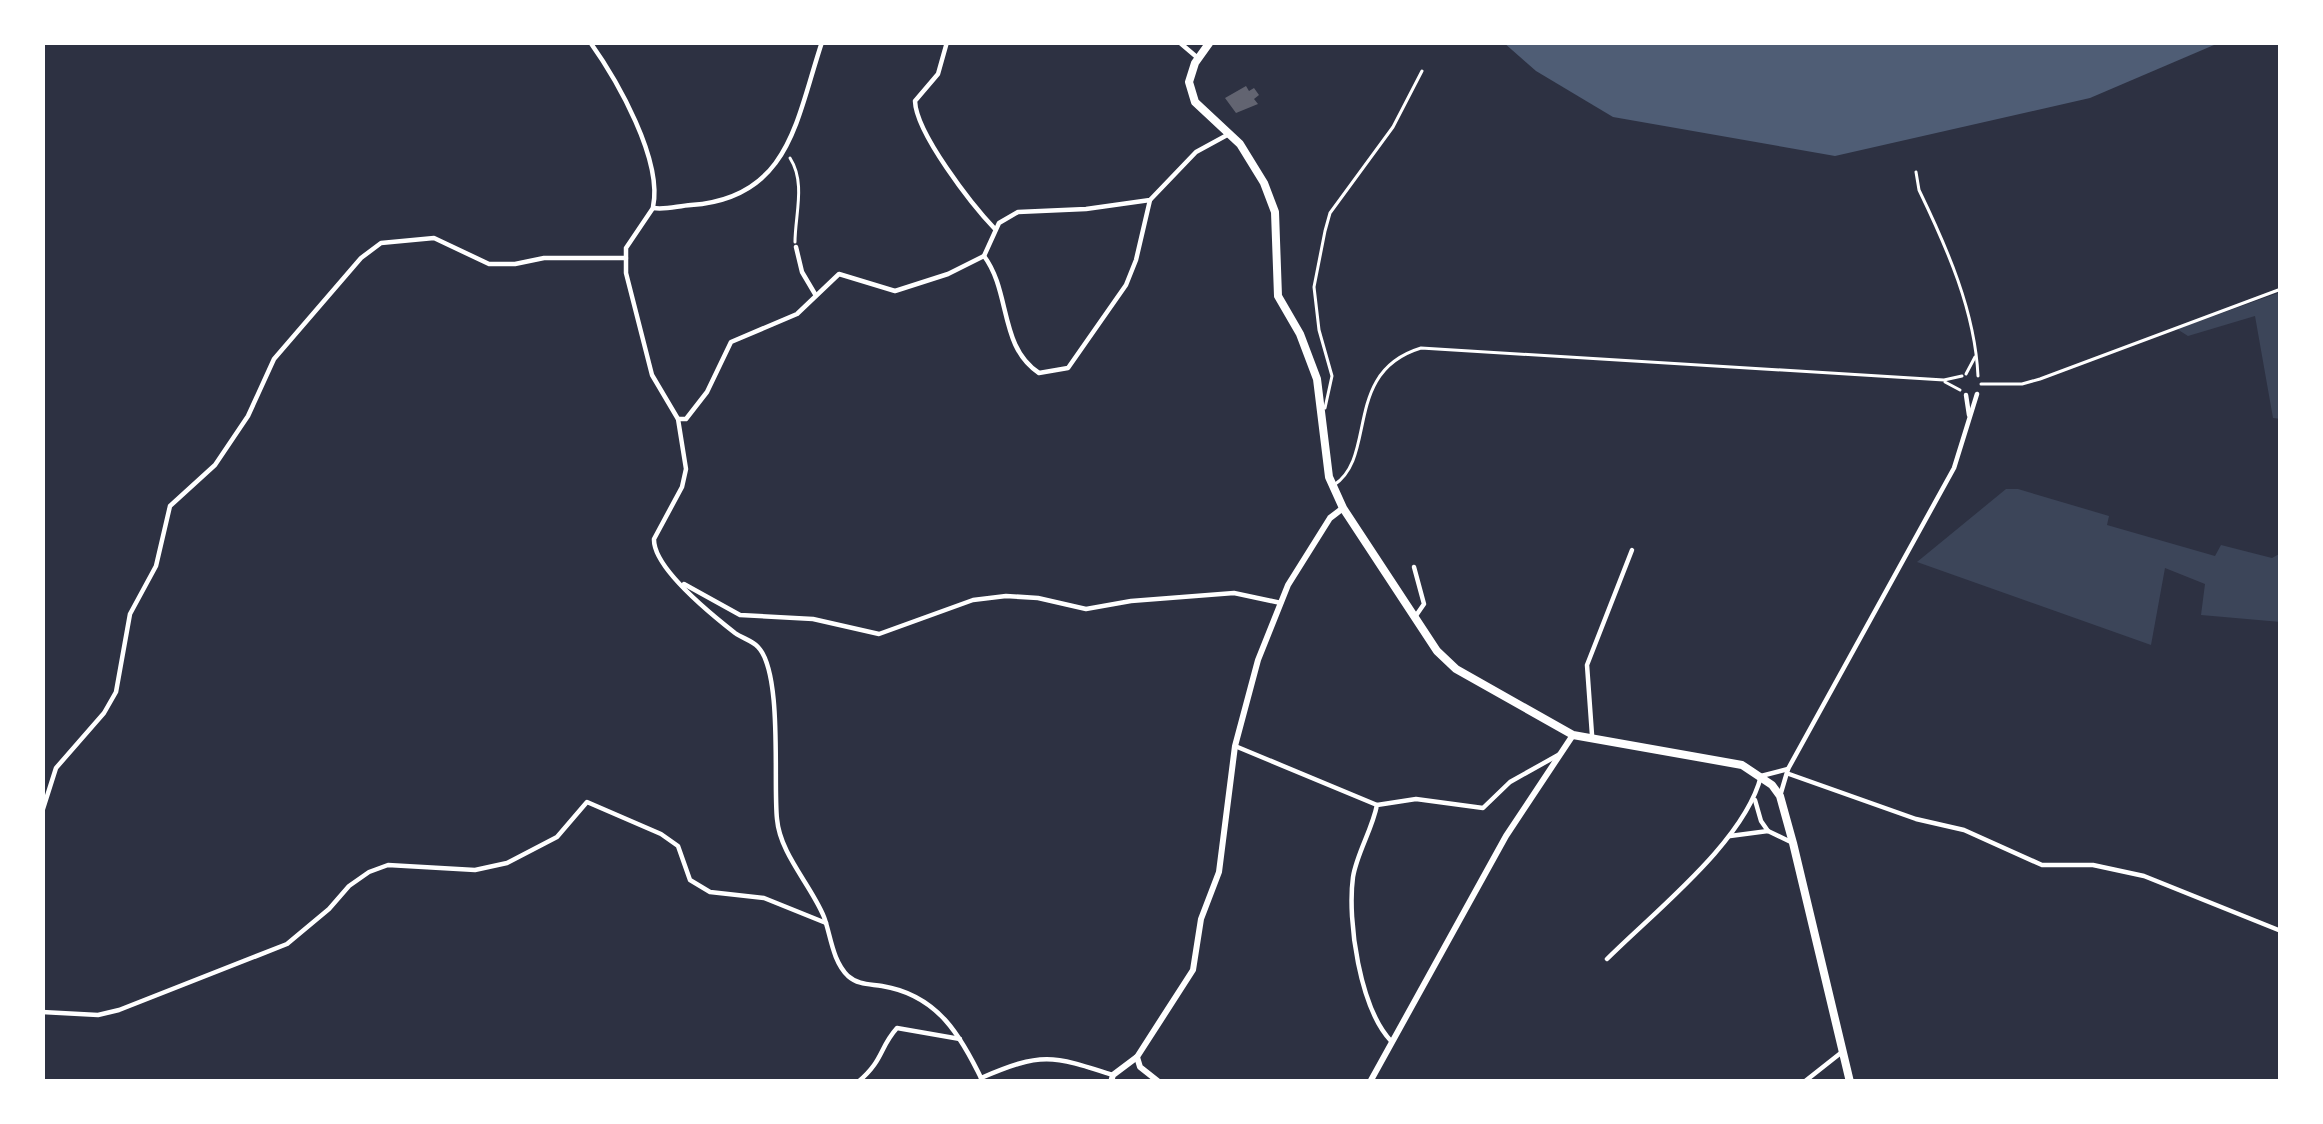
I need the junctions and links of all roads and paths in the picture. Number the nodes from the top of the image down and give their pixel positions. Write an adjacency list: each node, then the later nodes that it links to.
1 (590, 42): 12 (street)
2 (822, 42): 9 (street)
3 (947, 42): 13 (street)
4 (1178, 42): 6 (street)
5 (1210, 42): 6 (main road)
6 (1199, 58): 8 (main road)
7 (1422, 71): 25 (lane)
8 (1229, 134): 11 (street); 25 (main road)
9 (784, 152): 12 (street); 14 (path)
10 (1916, 172): 19 (lane)
11 (1150, 200): 13 (street); 15 (street)
12 (653, 208): 16 (street)
13 (996, 231): 15 (street)
14 (796, 247): 18 (street)
15 (984, 256): 18 (street)
16 (626, 258): 26 (street); 44 (street)
17 (2281, 290): 22 (lane)
18 (815, 294): 26 (street)
19 (1976, 355): 20 (lane); 21 (lane)
20 (1978, 376)
21 (1944, 380): 23 (lane); 28 (lane)
22 (1982, 384)
23 (1963, 393): 27 (street)
24 (1977, 394): 27 (street)
25 (1321, 414): 28 (main road)
26 (678, 419): 32 (street)
27 (1970, 421): 39 (street)
28 (1333, 486): 29 (main road)
29 (1343, 508): 33 (street); 34 (main road)
30 (1632, 550): 36 (street)
31 (1414, 567): 34 (street)
32 (679, 581): 33 (street); 48 (street)
33 (1281, 604): 37 (street)
34 (1414, 617): 35 (main road)
35 (1573, 735): 36 (main road); 38 (street)
36 (1592, 741): 40 (main road)
37 (1235, 746): 43 (street); 55 (street)
38 (1560, 754): 43 (street); 53 (street)
39 (1788, 772): 40 (street); 41 (street); 49 (street)
40 (1762, 776): 41 (main road); 42 (street)
41 (1780, 796): 47 (main road)
42 (1755, 800): 45 (street); 46 (street)
43 (1377, 805): 53 (street)
44 (42, 812)
45 (1768, 831): 46 (street); 47 (street)
46 (1730, 836): 50 (street)
47 (1793, 843): 54 (main road)
48 (826, 923): 51 (street); 52 (street)
49 (2281, 931)
50 (1607, 959)
51 (42, 1012)
52 (960, 1039): 57 (street); 58 (street)
53 (1391, 1041): 60 (street)
54 (1842, 1052): 61 (street); 62 (main road)
55 (1136, 1057): 56 (street); 59 (street)
56 (1112, 1079): 57 (street)
57 (982, 1080)
58 (858, 1082)
59 (1159, 1082)
60 (1370, 1082)
61 (1804, 1082)
62 (1850, 1082)

